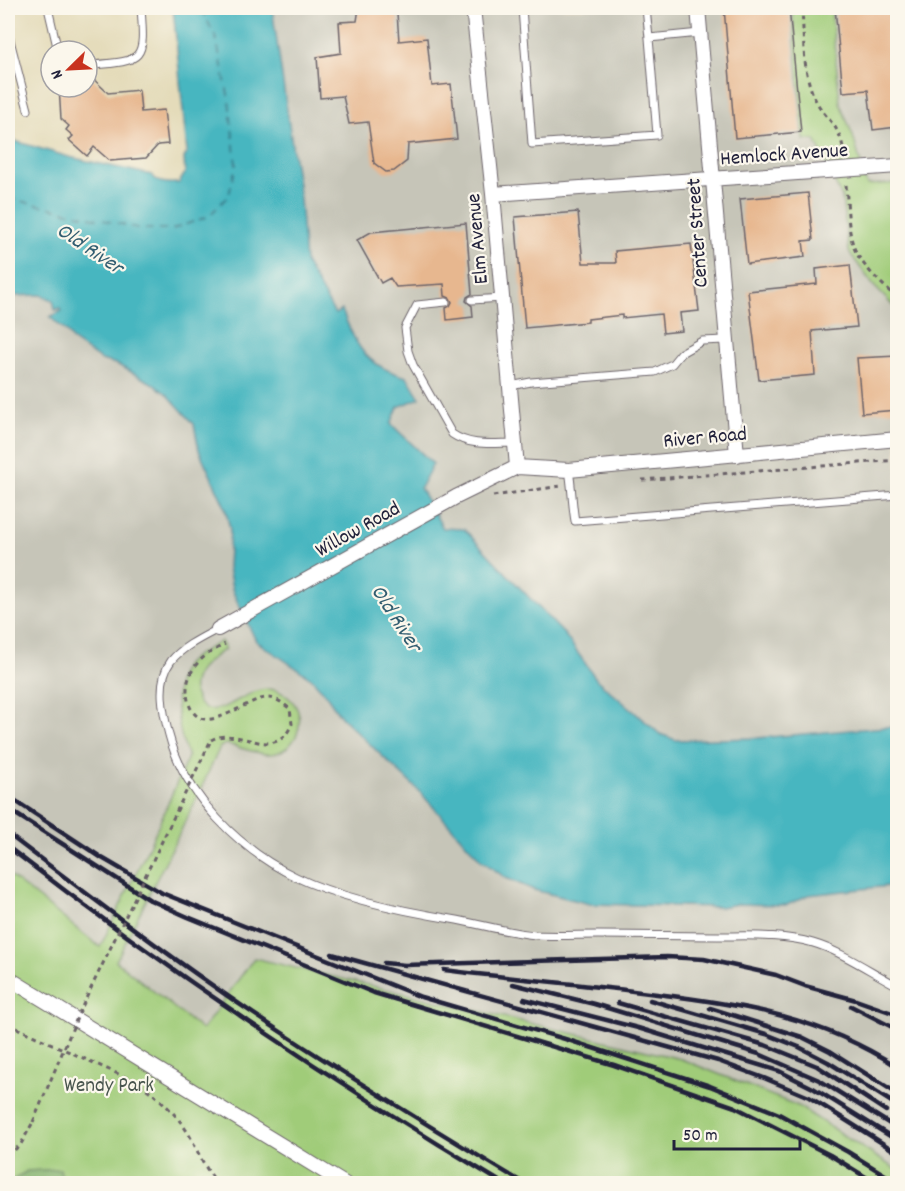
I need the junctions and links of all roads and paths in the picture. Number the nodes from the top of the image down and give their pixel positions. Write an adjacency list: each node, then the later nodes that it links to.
1 (48, 8): 11 (lane)
2 (141, 8): 13 (lane)
3 (473, 8): 19 (street, Elm Avenue)
4 (522, 8): 10 (lane)
5 (646, 8): 10 (lane)
6 (698, 8): 9 (street, Center Street)
7 (802, 8): 15 (path)
8 (8, 32): 12 (lane)
9 (700, 33): 10 (lane); 18 (street, Center Street)
10 (649, 38)
11 (55, 39)
12 (9, 44): 14 (lane)
13 (99, 65)
14 (28, 110)
15 (845, 160)
16 (897, 166): 18 (street, Hemlock Avenue)
17 (845, 177): 22 (path)
18 (713, 179): 19 (street, Hemlock Avenue); 24 (street, Center Street)
19 (493, 194): 20 (street, Elm Avenue)
20 (502, 298): 21 (lane); 25 (street, Elm Avenue)
21 (472, 300)
22 (897, 300)
23 (446, 302): 27 (lane)
24 (725, 340): 25 (lane); 28 (street, Center Street)
25 (510, 386): 27 (street, Elm Avenue)
26 (897, 439): 28 (street, River Road)
27 (515, 443): 30 (street, Elm Avenue)
28 (736, 454): 31 (street, River Road)
29 (897, 460): 32 (path)
30 (517, 467): 31 (street, River Road); 36 (street, Willow Road)
31 (569, 470): 33 (lane)
32 (631, 481)
33 (571, 485): 34 (lane); 35 (path)
34 (897, 495)
35 (490, 497)
36 (218, 628): 39 (lane)
37 (223, 645): 41 (path, bridge)
38 (8, 978): 43 (street)
39 (897, 986)
40 (8, 1023): 42 (path)
41 (8, 1155)
42 (218, 1184)
43 (345, 1184)

